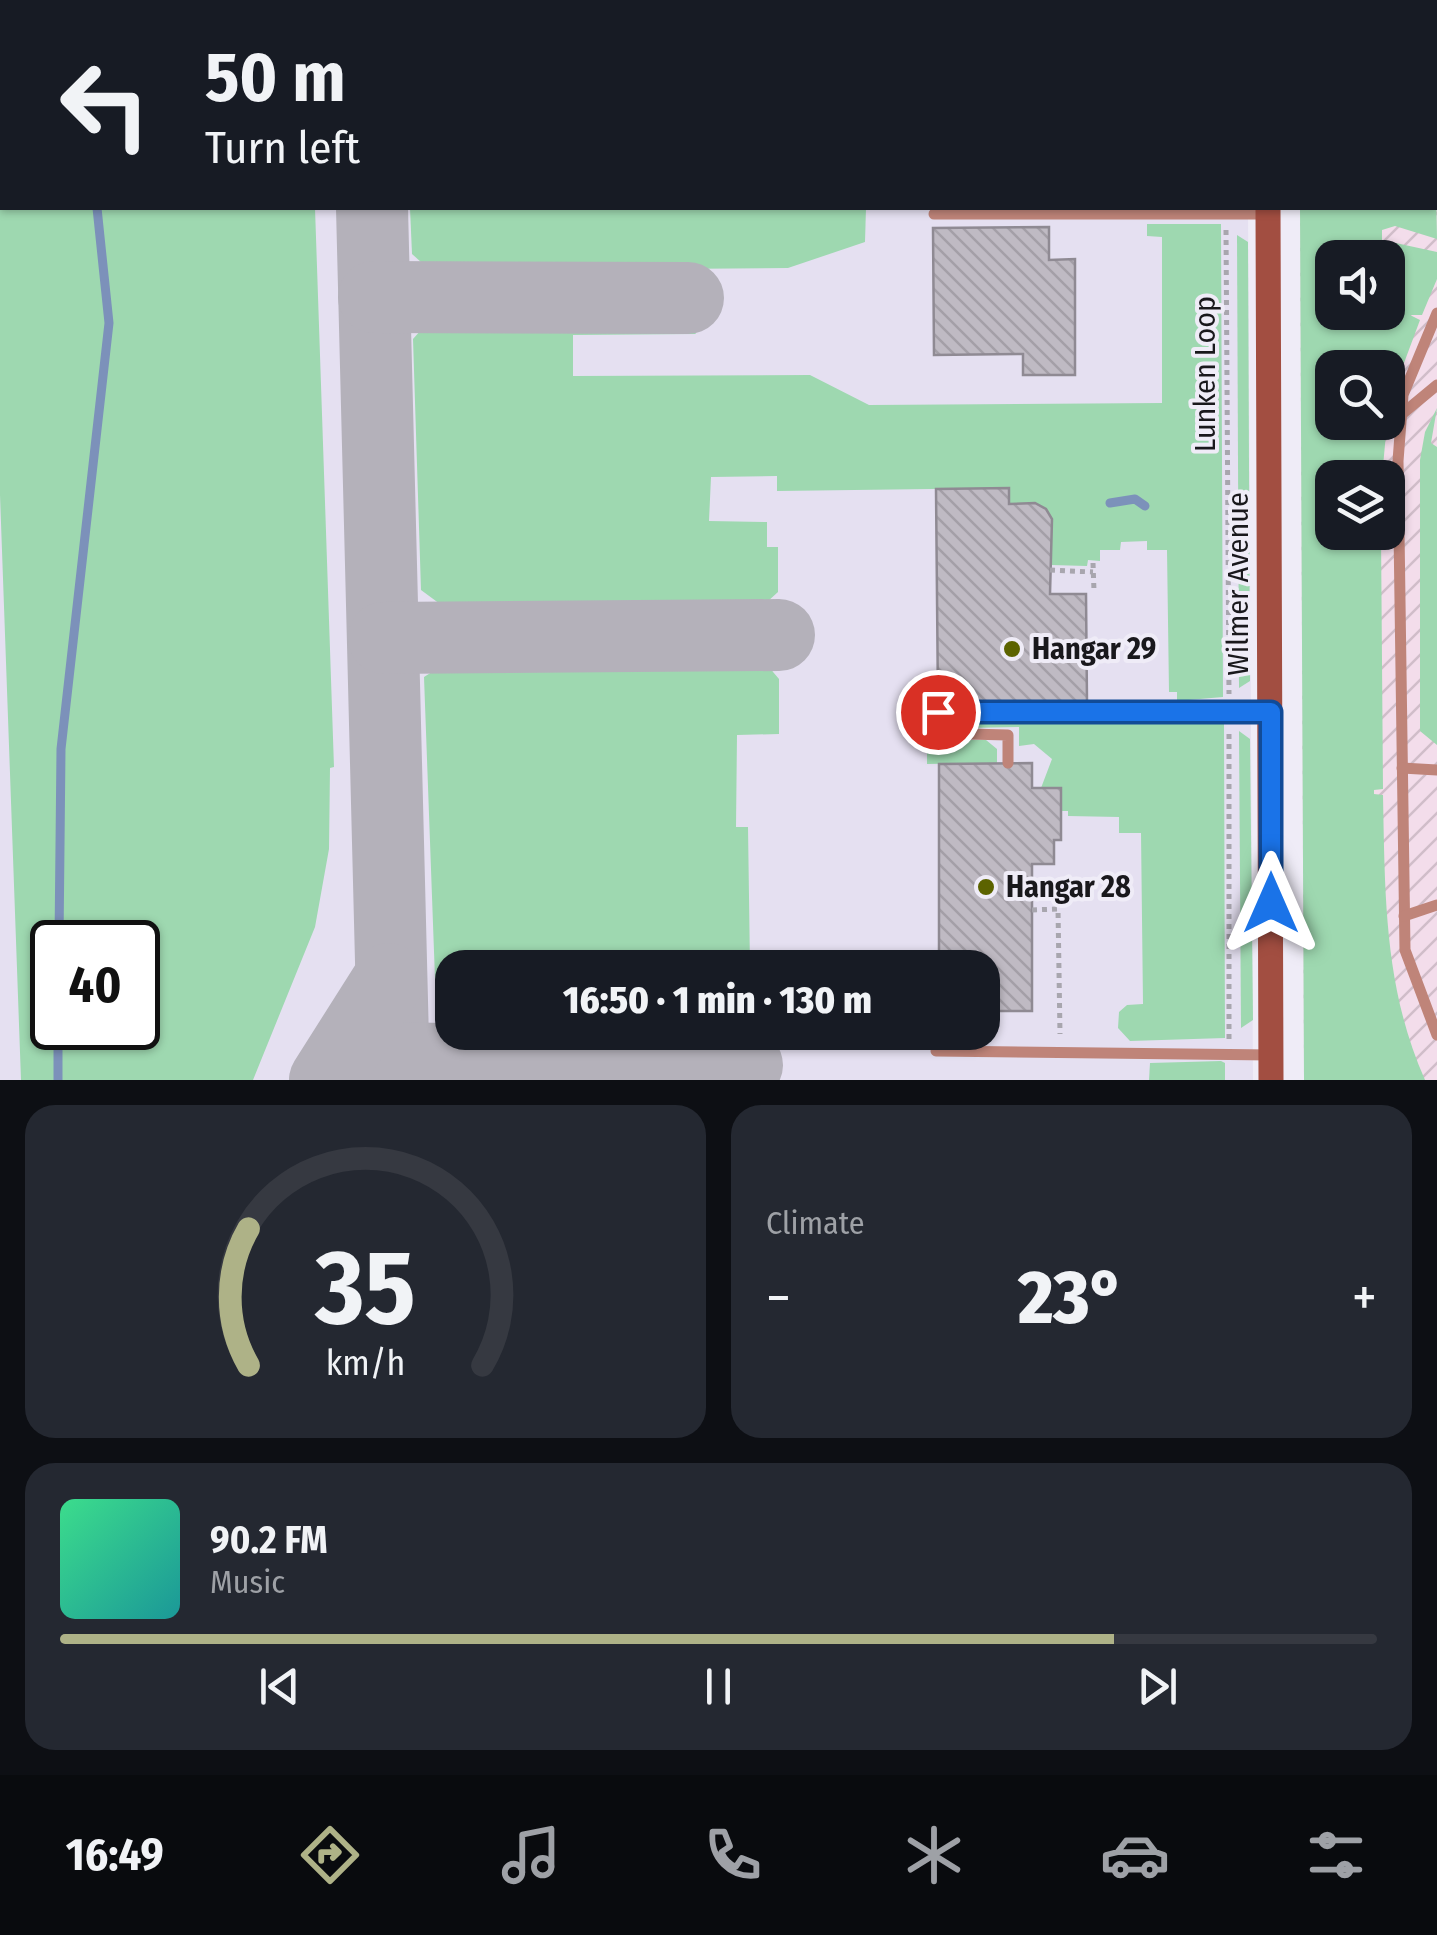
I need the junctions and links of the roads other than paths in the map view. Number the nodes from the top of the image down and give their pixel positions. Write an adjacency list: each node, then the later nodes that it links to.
1 (1268, 211): 2 (lane); 9 (street, Wilmer Avenue)
2 (934, 214)
3 (1437, 313): 5 (lane)
4 (1437, 385): 6 (lane)
5 (1405, 391)
6 (1405, 412)
7 (1402, 440): 12 (lane)
8 (938, 712): 9 (lane)
9 (1271, 712): 18 (street, Wilmer Avenue)
10 (915, 738): 11 (lane)
11 (1008, 763)
12 (1402, 768): 13 (lane); 15 (lane)
13 (1437, 770)
14 (1437, 906): 15 (lane)
15 (1404, 916): 16 (lane)
16 (1437, 1035)
17 (936, 1051): 18 (lane)
18 (1271, 1068)

